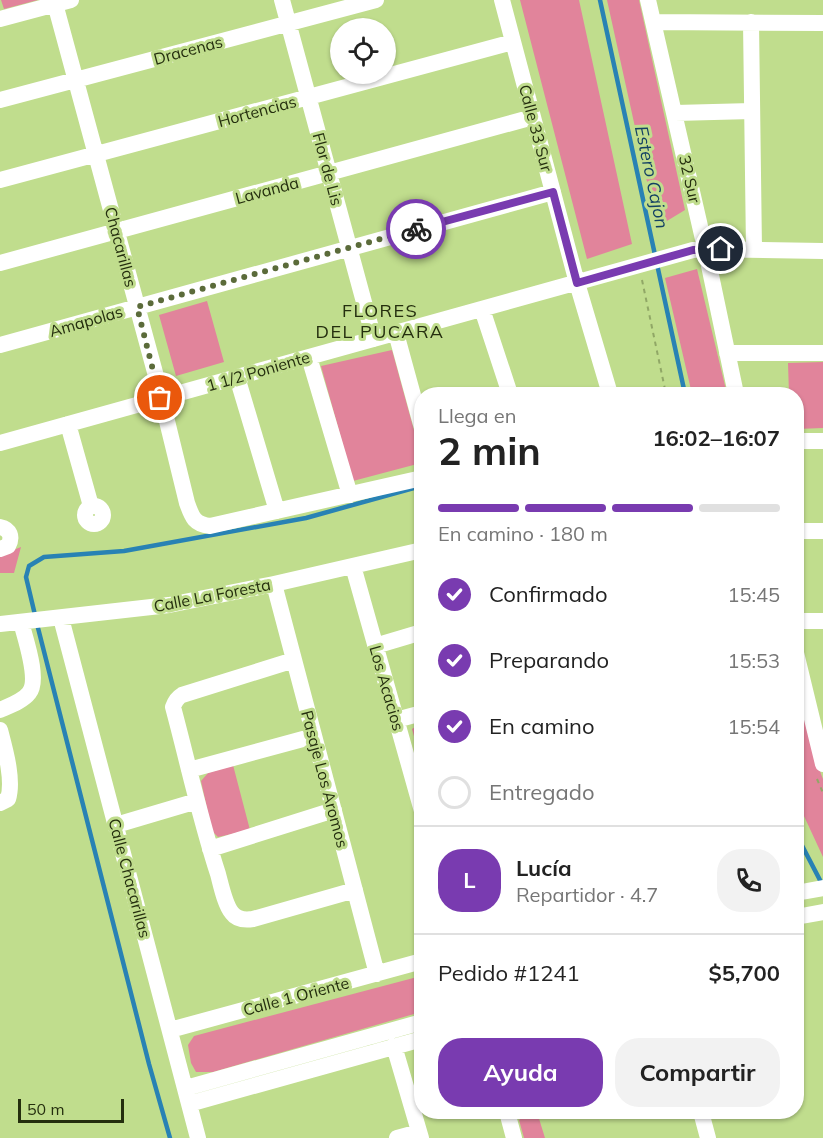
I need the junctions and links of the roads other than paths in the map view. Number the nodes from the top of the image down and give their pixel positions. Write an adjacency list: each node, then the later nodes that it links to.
1 (282, 0): 9 (street, Flor de Lis)
2 (376, 0): 9 (street, Dracenas)
3 (502, 0): 11 (street, Calle 33 Sur)
4 (648, 0): 7 (street, 32 Sur)
5 (60, 1): 6 (street); 12 (street, Chacarillas)
6 (0, 19)
7 (653, 22): 8 (street); 16 (street, 32 Sur)
8 (751, 22): 10 (street); 15 (street)
9 (289, 23): 12 (street, Dracenas); 13 (street, Flor de Lis)
10 (823, 23)
11 (513, 42): 13 (street, Hortencias); 17 (street, Calle 33 Sur)
12 (76, 80): 14 (street, Dracenas); 18 (street, Chacarillas)
13 (308, 97): 18 (street, Hortencias); 19 (street, Flor de Lis)
14 (0, 100)
15 (752, 111): 16 (street); 25 (street)
16 (675, 113): 24 (street, 32 Sur)
17 (533, 117): 19 (street, Lavanda); 21 (street, Calle 33 Sur)
18 (96, 154): 20 (street, Hortencias); 22 (street, Chacarillas)
19 (329, 173): 22 (street, Lavanda); 23 (street, Flor de Lis)
20 (0, 180)
21 (553, 192): 23 (street, Amapolas); 28 (street, Calle 33 Sur)
22 (117, 231): 27 (street, Lavanda); 29 (street, Chacarillas)
23 (350, 248): 29 (street, Amapolas); 32 (street, Flor de Lis)
24 (705, 249): 25 (street, 1 1/2 Poniente); 28 (street, 1 1/2 Poniente); 34 (street, 32 Sur)
25 (754, 250): 26 (street, 1 1/2 Poniente)
26 (823, 251)
27 (0, 263)
28 (577, 283): 30 (street, 1 1/2 Poniente); 39 (street, Calle 33 Sur)
29 (137, 307): 33 (street, Amapolas); 41 (street, Chacarillas)
30 (482, 309): 31 (street, 1 1/2 Poniente); 38 (street)
31 (396, 333): 32 (street, 1 1/2 Poniente); 42 (street)
32 (374, 339): 36 (street, 1 1/2 Poniente)
33 (0, 345)
34 (727, 353): 35 (street); 40 (street, 32 Sur)
35 (823, 353)
36 (309, 357): 37 (street, 1 1/2 Poniente); 48 (street)
37 (237, 377): 41 (street, 1 1/2 Poniente); 50 (street)
38 (508, 387)
39 (608, 387)
40 (734, 387)
41 (160, 398): 43 (street, 1 1/2 Poniente); 50 (street, Chacarillas)
42 (414, 399)
43 (68, 424): 46 (street, 1 1/2 Poniente); 49 (street)
44 (804, 441): 45 (street)
45 (823, 441)
46 (0, 443)
47 (414, 480): 48 (street)
48 (350, 495): 50 (street)
49 (91, 506)
50 (277, 511)
51 (0, 527): 54 (street)
52 (804, 531): 53 (street)
53 (823, 531)
54 (0, 549)
55 (414, 552): 56 (street, Calle La Foresta)
56 (353, 566): 57 (street, Calle La Foresta); 64 (street, Los Acacios)
57 (274, 584): 58 (street, Calle La Foresta); 65 (street, Pasaje Los Aromos)
58 (54, 618): 61 (street, Calle La Foresta); 79 (street, Calle Chacarillas)
59 (804, 621): 60 (street)
60 (823, 621)
61 (24, 622): 62 (street, Calle La Foresta); 67 (street)
62 (0, 624)
63 (414, 634): 64 (street)
64 (375, 645): 70 (street, Los Acacios)
65 (294, 660): 72 (street, Pasaje Los Aromos); 74 (street)
66 (804, 675): 68 (street)
67 (0, 710)
68 (817, 711): 73 (street)
69 (414, 715): 70 (street)
70 (396, 720): 75 (street, Los Acacios)
71 (0, 730): 77 (street)
72 (314, 736): 74 (street); 78 (street, Pasaje Los Aromos)
73 (823, 764)
74 (189, 770): 76 (street)
75 (414, 780)
76 (197, 801): 79 (street); 80 (street)
77 (0, 803)
78 (334, 810): 80 (street); 82 (street, Pasaje Los Aromos)
79 (116, 825): 89 (street, Calle Chacarillas)
80 (210, 849): 82 (street)
81 (823, 888): 83 (street)
82 (355, 890): 87 (street, Pasaje Los Aromos)
83 (804, 892)
84 (823, 912): 85 (street)
85 (804, 915)
86 (414, 963): 87 (street, Calle 1 Oriente)
87 (376, 974): 89 (street, Calle 1 Oriente)
88 (414, 1025): 92 (street)
89 (170, 1030): 92 (street, Calle Chacarillas)
90 (414, 1041): 91 (street)
91 (394, 1046): 92 (street); 93 (street)
92 (188, 1096): 98 (street, Calle Chacarillas)
93 (414, 1114)
94 (415, 1119): 97 (street)
95 (510, 1119): 100 (street)
96 (703, 1119): 101 (street)
97 (420, 1135): 99 (street)
98 (198, 1138)
99 (397, 1138)
100 (514, 1138)
101 (708, 1138)

